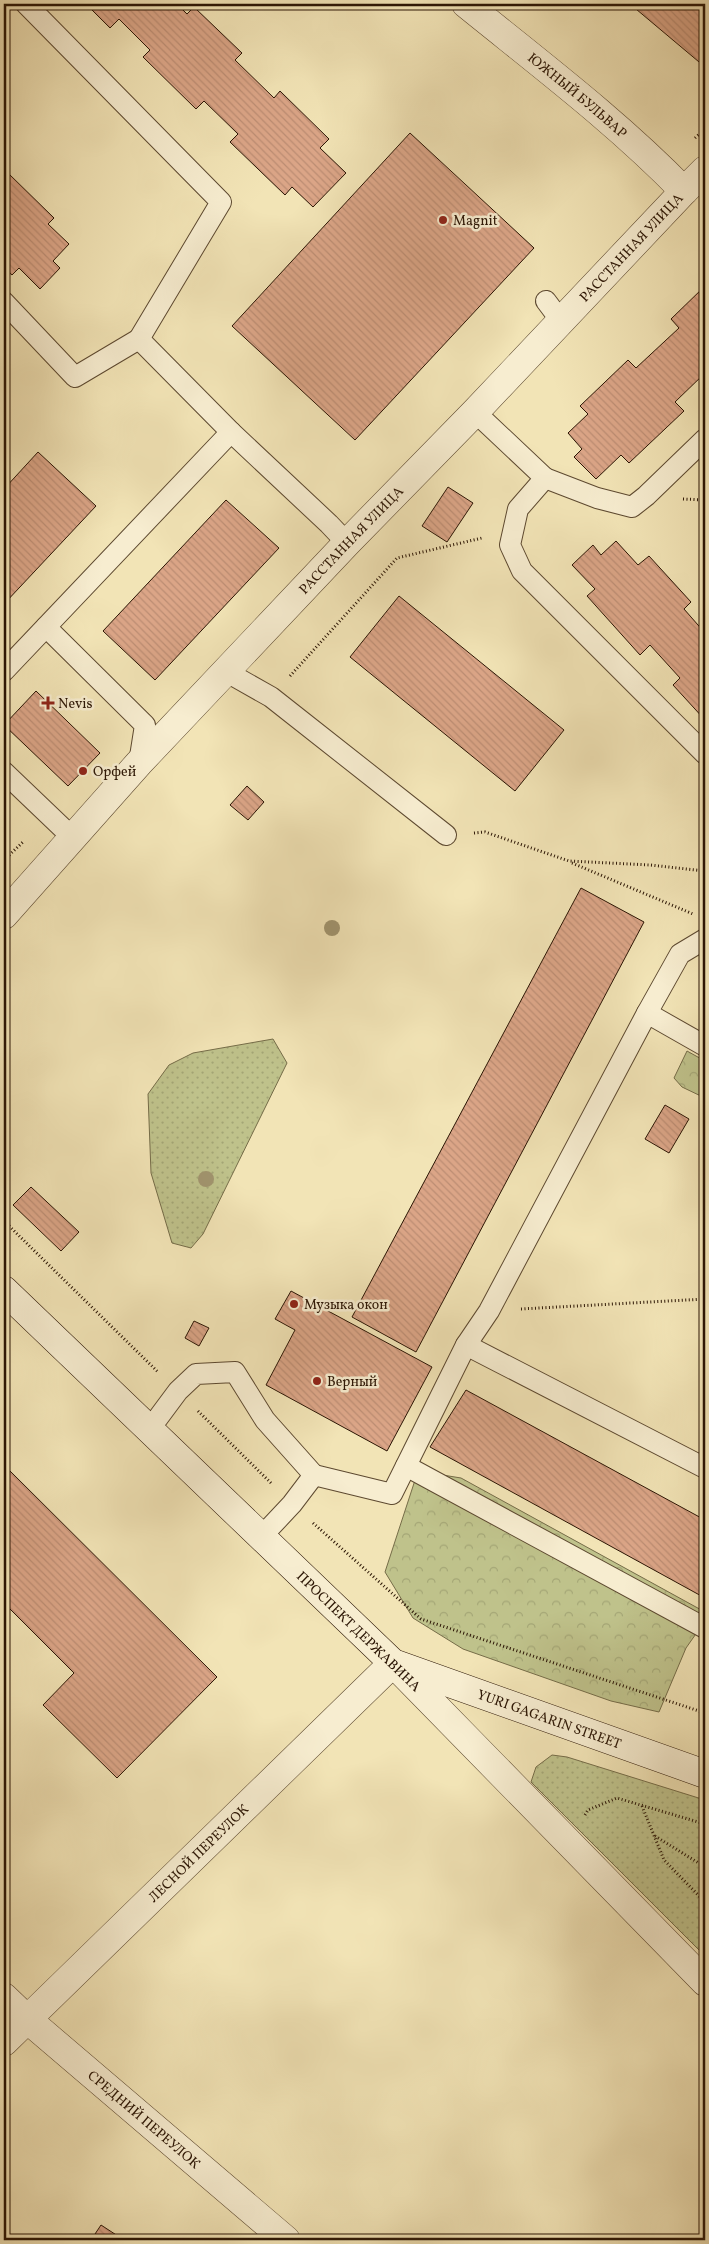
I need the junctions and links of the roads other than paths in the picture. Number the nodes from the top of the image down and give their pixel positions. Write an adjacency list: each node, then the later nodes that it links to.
1 (26, 4): 6 (lane)
2 (466, 4): 4 (street, ЮЖНЫЙ БУЛЬВАР)
3 (705, 170): 4 (street, РАССТАННАЯ УЛИЦА)
4 (684, 191): 7 (street, РАССТАННАЯ УЛИЦА)
5 (4, 302): 6 (lane)
6 (139, 339): 8 (lane)
7 (475, 412): 10 (lane); 11 (street, РАССТАННАЯ УЛИЦА)
8 (231, 432): 11 (lane); 12 (lane)
9 (705, 439): 10 (lane)
10 (545, 478): 15 (lane)
11 (347, 543): 14 (street, РАССТАННАЯ УЛИЦА)
12 (46, 627): 13 (lane); 16 (lane)
13 (4, 671)
14 (226, 671): 16 (street, РАССТАННАЯ УЛИЦА); 18 (lane)
15 (705, 754)
16 (139, 763): 19 (street, РАССТАННАЯ УЛИЦА)
17 (4, 772): 19 (lane)
18 (446, 835)
19 (72, 837): 20 (street, РАССТАННАЯ УЛИЦА)
20 (4, 915)
21 (705, 939): 22 (lane)
22 (647, 1013): 23 (lane); 25 (lane)
23 (705, 1046)
24 (4, 1290): 26 (street, ПРОСПЕКТ ДЕРЖАВИНА)
25 (466, 1346): 27 (lane); 28 (lane)
26 (149, 1430): 29 (lane); 30 (street, ПРОСПЕКТ ДЕРЖАВИНА)
27 (406, 1466): 29 (lane); 31 (lane)
28 (705, 1468)
29 (314, 1475): 30 (lane)
30 (262, 1536): 32 (street, ПРОСПЕКТ ДЕРЖАВИНА)
31 (705, 1628)
32 (393, 1663): 33 (street, YURI GAGARIN STREET); 34 (street, ПРОСПЕКТ ДЕРЖАВИНА); 36 (street, ЛЕСНОЙ ПЕРЕУЛОК)
33 (705, 1772)
34 (705, 1982)
35 (4, 1996): 36 (street, СРЕДНИЙ ПЕРЕУЛОК)
36 (27, 2019): 37 (street, ЛЕСНОЙ ПЕРЕУЛОК); 38 (street, СРЕДНИЙ ПЕРЕУЛОК)
37 (4, 2042)
38 (286, 2240)

